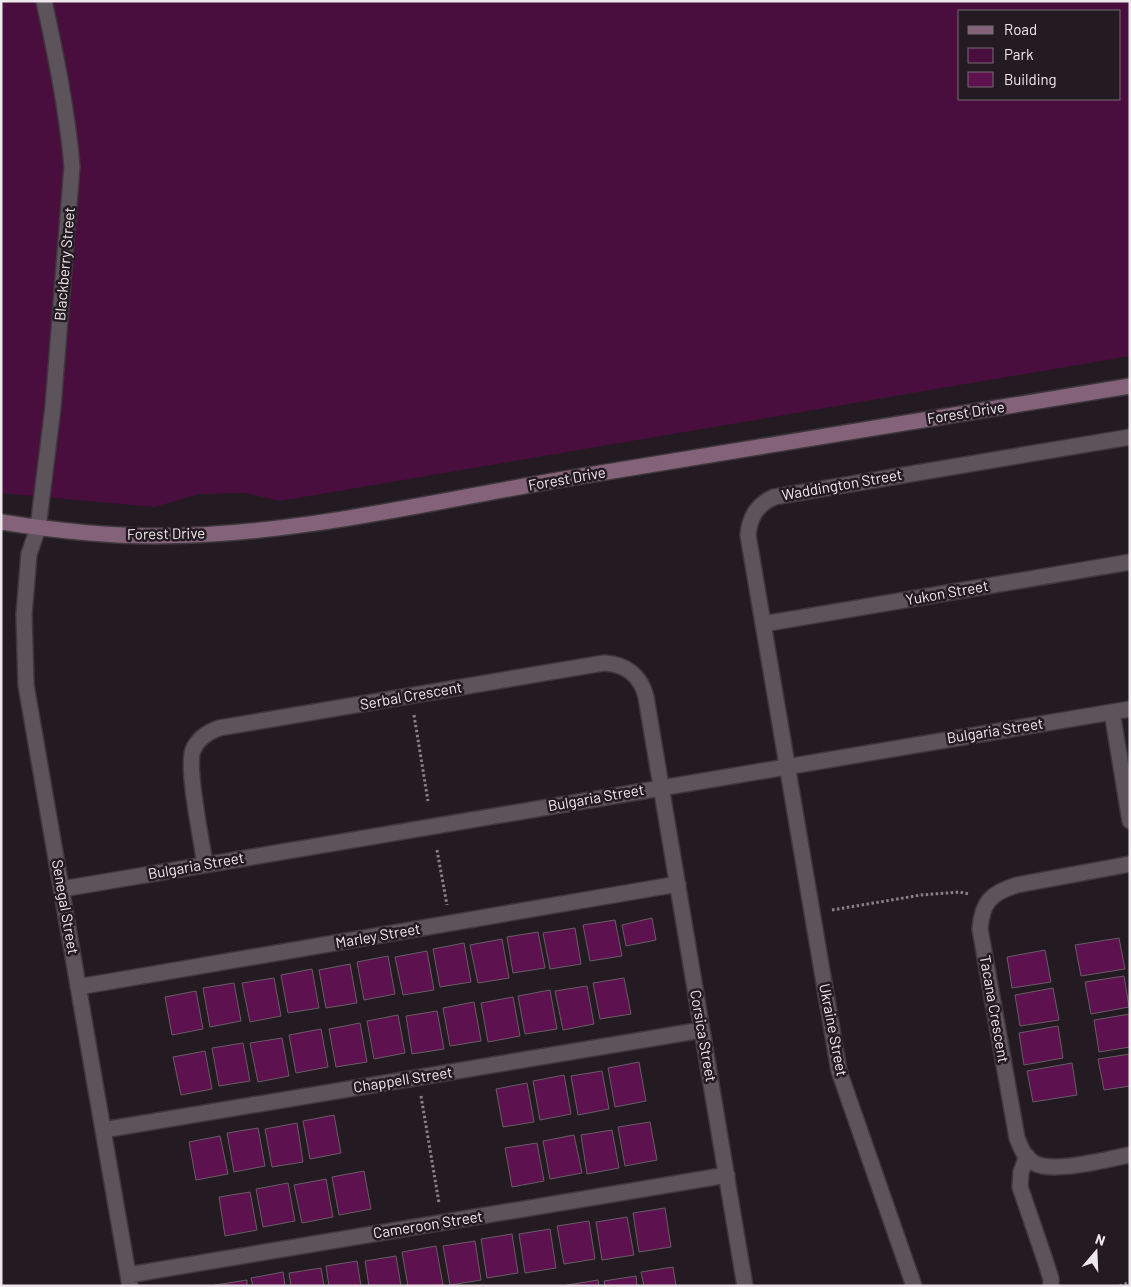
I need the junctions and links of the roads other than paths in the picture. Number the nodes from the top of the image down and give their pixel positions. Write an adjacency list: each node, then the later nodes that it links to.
1 (44, 1): 5 (street, Blackberry Street)
2 (1130, 386): 5 (street, Forest Drive)
3 (1130, 437): 7 (street, Waddington Street)
4 (1, 522): 5 (street, Forest Drive)
5 (38, 528): 16 (street, Senegal Street)
6 (1130, 562): 7 (street, Yukon Street)
7 (763, 624): 10 (street, Waddington Street)
8 (1130, 709): 9 (street, Bulgaria Street)
9 (1112, 712): 10 (street, Bulgaria Street); 12 (street)
10 (787, 766): 11 (street, Bulgaria Street); 25 (street, Ukraine Street)
11 (662, 787): 14 (street, Bulgaria Street); 14 (street, Serbal Crescent); 15 (street, Corsica Street)
12 (1130, 821)
13 (1130, 864): 21 (street, Tacana Crescent)
14 (205, 865): 16 (street, Bulgaria Street)
15 (678, 884): 17 (street, Marley Street); 18 (street, Corsica Street)
16 (62, 889): 17 (street, Senegal Street)
17 (78, 987): 19 (street, Senegal Street)
18 (702, 1030): 19 (street, Chappell Street); 22 (street, Corsica Street)
19 (103, 1130): 23 (street, Senegal Street)
20 (1130, 1155): 21 (street)
21 (1027, 1156): 26 (street)
22 (727, 1175): 23 (street, Cameroon Street); 24 (street, Corsica Street)
23 (129, 1280)
24 (746, 1286)
25 (914, 1286)
26 (1051, 1286)

